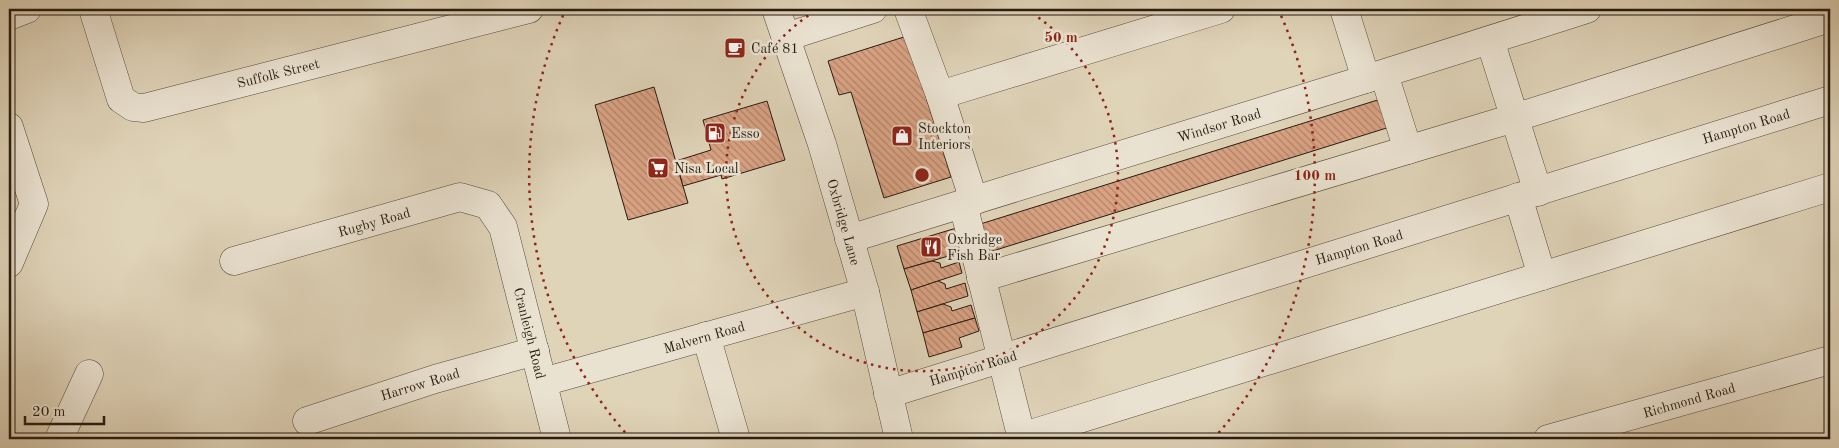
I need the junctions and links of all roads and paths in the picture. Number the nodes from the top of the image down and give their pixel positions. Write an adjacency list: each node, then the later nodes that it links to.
1 (93, 9): 2 (street, Suffolk Street)
2 (529, 9)
3 (776, 9): 10 (street, Oxbridge Lane)
4 (873, 9): 10 (street)
5 (908, 9): 13 (street)
6 (1221, 9): 13 (street)
7 (1344, 9): 12 (street)
8 (1578, 10): 11 (street, Windsor Road)
9 (1830, 18): 15 (street)
10 (786, 37): 23 (street, Oxbridge Lane)
11 (1490, 40): 12 (street, Windsor Road); 15 (street)
12 (1375, 76): 17 (street); 21 (street, Windsor Road)
13 (940, 95): 21 (street)
14 (1830, 100): 20 (street, Hampton Road)
15 (1514, 118): 17 (street); 20 (street)
16 (9, 127): 18 (street)
17 (1408, 150): 27 (street)
18 (13, 155): 25 (street)
19 (1830, 187): 26 (street)
20 (1528, 195): 26 (street); 31 (street, Hampton Road)
21 (968, 202): 23 (street, Windsor Road); 27 (street)
22 (503, 227): 24 (street, Rugby Road); 30 (street, Cranleigh Road)
23 (849, 239): 28 (street, Oxbridge Lane)
24 (234, 261)
25 (9, 263)
26 (1542, 276): 37 (street)
27 (981, 278): 31 (street)
28 (865, 292): 29 (street, Malvern Road); 35 (street, Oxbridge Lane)
29 (706, 336): 34 (street, Malvern Road); 40 (street)
30 (535, 351): 34 (street, Cranleigh Road); 36 (street, Harrow Road)
31 (1001, 359): 35 (street, Hampton Road); 37 (street)
32 (1830, 360): 42 (street, Richmond Road)
33 (89, 374): 38 (street)
34 (543, 382): 39 (street, Cranleigh Road)
35 (888, 394): 41 (street, Oxbridge Lane)
36 (307, 421)
37 (1021, 438)
38 (59, 439)
39 (558, 439)
40 (736, 439)
41 (899, 439)
42 (1548, 439)

